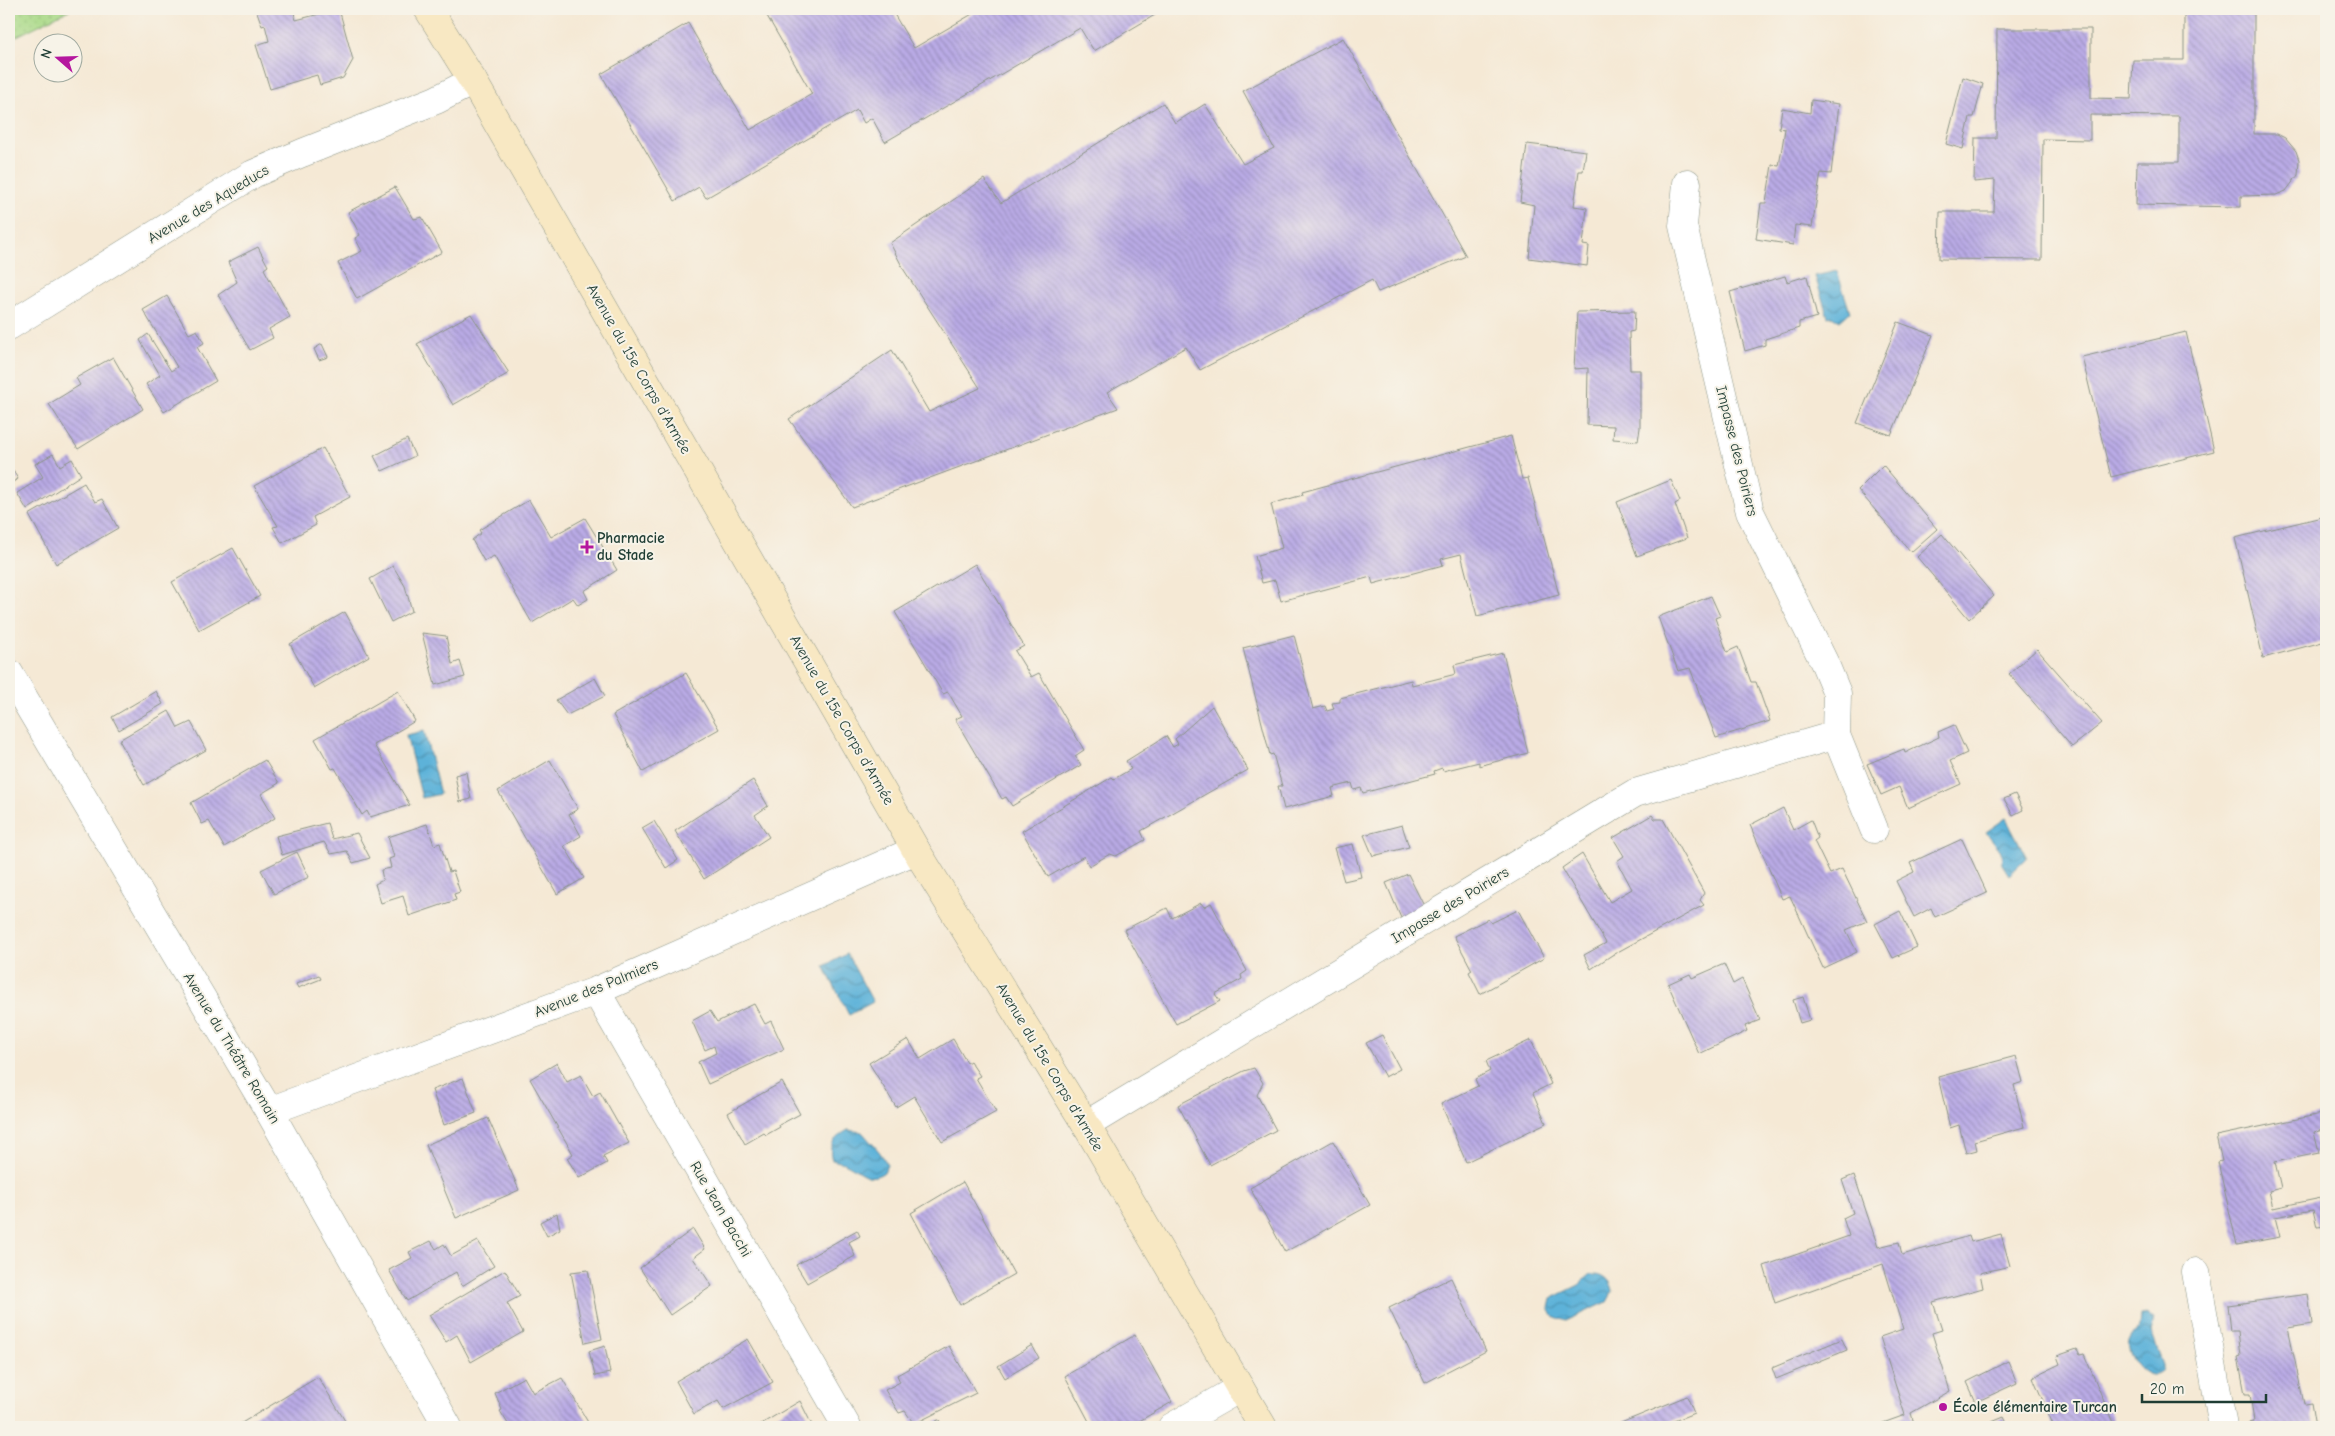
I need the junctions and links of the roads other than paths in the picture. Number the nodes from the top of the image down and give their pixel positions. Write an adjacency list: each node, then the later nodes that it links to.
1 (428, 9): 2 (main road, Avenue du 15e Corps d'Armée)
2 (473, 81): 4 (street, Avenue des Aqueducs); 8 (main road, Avenue du 15e Corps d'Armée)
3 (1687, 183): 6 (street, Impasse des Poiriers)
4 (9, 326)
5 (9, 673): 10 (street, Avenue du Théâtre Romain)
6 (1836, 735): 7 (street, Impasse des Poiriers); 11 (street, Impasse des Poiriers)
7 (1874, 830)
8 (916, 850): 9 (street, Avenue des Palmiers); 11 (main road, Avenue du 15e Corps d'Armée)
9 (596, 990): 10 (street, Avenue des Palmiers); 15 (street, Rue Jean Bacchi)
10 (270, 1111): 14 (street, Avenue du Théâtre Romain)
11 (1086, 1125): 13 (main road, Avenue du 15e Corps d'Armée)
12 (2196, 1272): 18 (street)
13 (1240, 1388): 16 (street); 17 (main road, Avenue du 15e Corps d'Armée)
14 (448, 1427)
15 (847, 1427)
16 (1172, 1427)
17 (1263, 1427)
18 (2223, 1427)

